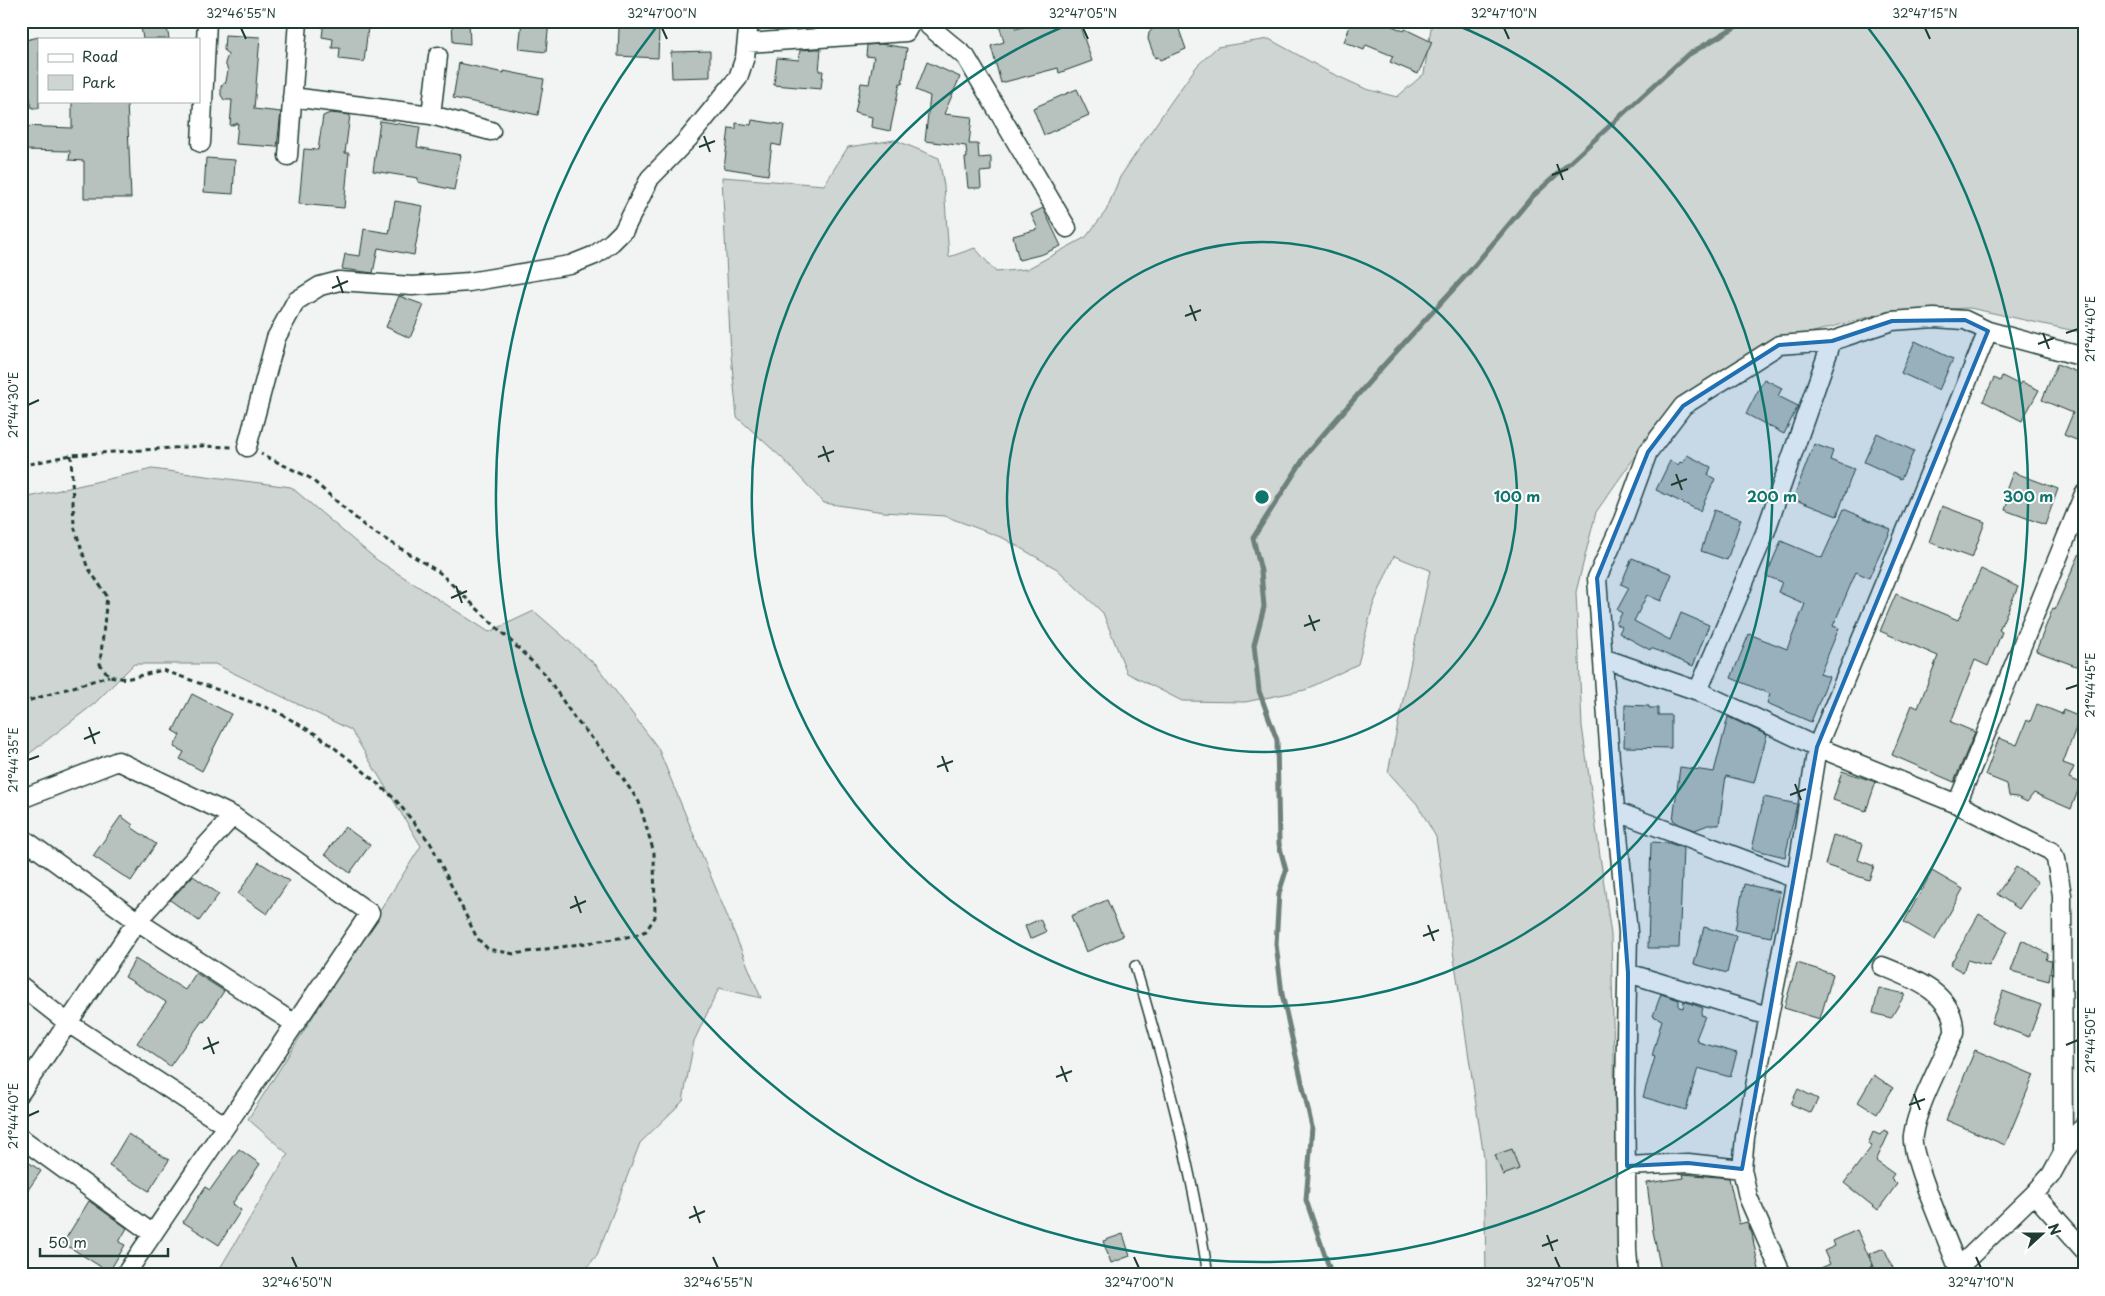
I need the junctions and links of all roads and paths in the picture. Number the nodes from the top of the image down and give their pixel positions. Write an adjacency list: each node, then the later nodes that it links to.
1 (207, 21): 11 (street)
2 (298, 21): 8 (street)
3 (749, 21): 6 (street)
4 (912, 21): 6 (street)
5 (923, 21): 13 (street)
6 (747, 43): 17 (street)
7 (438, 56): 9 (street)
8 (292, 97): 9 (street); 12 (street)
9 (431, 115): 10 (street)
10 (491, 131)
11 (201, 143)
12 (288, 156)
13 (1067, 228)
14 (1988, 330): 15 (street); 16 (street); 25 (street)
15 (1832, 341): 21 (street); 23 (street)
16 (2084, 357)
17 (247, 447): 18 (path); 22 (path)
18 (71, 455): 19 (path); 22 (path)
19 (21, 466)
20 (2083, 498): 27 (street)
21 (1604, 658): 23 (street); 28 (street)
22 (109, 676): 24 (path)
23 (1698, 691): 25 (street)
24 (21, 703)
25 (1817, 747): 27 (street); 31 (street)
26 (21, 799): 29 (street)
27 (1957, 804): 44 (street)
28 (1615, 811): 31 (street); 35 (street)
29 (233, 816): 32 (street); 39 (street)
30 (21, 837): 32 (street)
31 (1796, 879): 37 (street)
32 (137, 921): 38 (street); 39 (street)
33 (1135, 966): 52 (lane)
34 (1882, 966): 50 (street)
35 (1628, 973): 37 (street); 45 (street)
36 (21, 986): 38 (street)
37 (1768, 1016): 46 (street)
38 (68, 1024): 40 (street); 42 (street)
39 (295, 1024): 42 (street)
40 (21, 1092)
41 (2084, 1125): 44 (street)
42 (226, 1126): 48 (street)
43 (21, 1138): 48 (street)
44 (2063, 1153): 47 (street)
45 (1627, 1166): 46 (street); 53 (street)
46 (1742, 1169): 54 (street)
47 (2034, 1194): 49 (street); 50 (street)
48 (153, 1234): 51 (street)
49 (2084, 1250)
50 (1959, 1271)
51 (125, 1275)
52 (1208, 1275)
53 (1629, 1275)
54 (1782, 1275)

